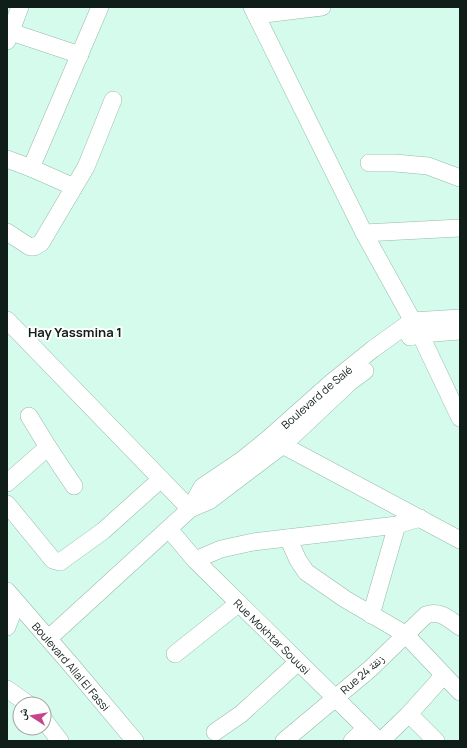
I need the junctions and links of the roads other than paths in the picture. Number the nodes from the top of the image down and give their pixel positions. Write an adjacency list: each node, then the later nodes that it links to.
1 (100, 7): 5 (street)
2 (322, 7): 3 (street)
3 (254, 11): 14 (street)
4 (12, 22): 5 (street)
5 (80, 55): 9 (street)
6 (113, 100): 11 (street)
7 (7, 159): 9 (street)
8 (369, 163): 10 (street)
9 (31, 168): 11 (street)
10 (460, 178)
11 (74, 187): 13 (street)
12 (460, 228): 14 (street)
13 (7, 232)
14 (364, 233): 17 (street)
15 (460, 318): 17 (street, Boulevard de Salé)
16 (7, 320): 23 (street)
17 (416, 328): 18 (street); 20 (street); 21 (street, Boulevard de Salé)
18 (460, 331)
19 (29, 416): 22 (street)
20 (460, 418)
21 (276, 441): 27 (street, Boulevard de Salé); 28 (street)
22 (48, 448): 24 (street); 25 (street)
23 (161, 478): 26 (street); 27 (street)
24 (7, 483)
25 (74, 486)
26 (7, 504)
27 (190, 509): 30 (street, Boulevard de Salé)
28 (420, 518): 29 (street); 32 (street)
29 (397, 525): 31 (street); 36 (street)
30 (169, 529): 33 (street, Rue Mokhtar Souusi); 40 (street, Boulevard de Salé)
31 (288, 538): 33 (street); 36 (street)
32 (460, 540)
33 (195, 560): 35 (street, Rue Mokhtar Souusi)
34 (12, 597): 37 (street); 40 (street, Boulevard Allal El Fassi)
35 (238, 603): 41 (street); 42 (street, Rue Mokhtar Souusi)
36 (371, 615): 39 (street)
37 (7, 627)
38 (460, 627): 39 (street, Rue 24 زنقة)
39 (405, 634): 43 (street); 47 (street, Rue 24 زنقة)
40 (49, 638): 53 (street, Boulevard Allal El Fassi)
41 (175, 654)
42 (298, 662): 47 (street, Rue Mokhtar Souusi); 51 (street)
43 (444, 675): 45 (street); 48 (street)
44 (7, 689): 46 (street)
45 (460, 692)
46 (17, 696)
47 (335, 698): 49 (street, Rue Mokhtar Souusi); 54 (street, Rue 24 زنقة)
48 (408, 714): 56 (street); 57 (street)
49 (366, 728): 55 (street); 56 (street, Rue Mokhtar Souusi)
50 (52, 730): 52 (street)
51 (215, 732)
52 (60, 741)
53 (135, 741)
54 (284, 741)
55 (352, 741)
56 (380, 741)
57 (436, 741)

